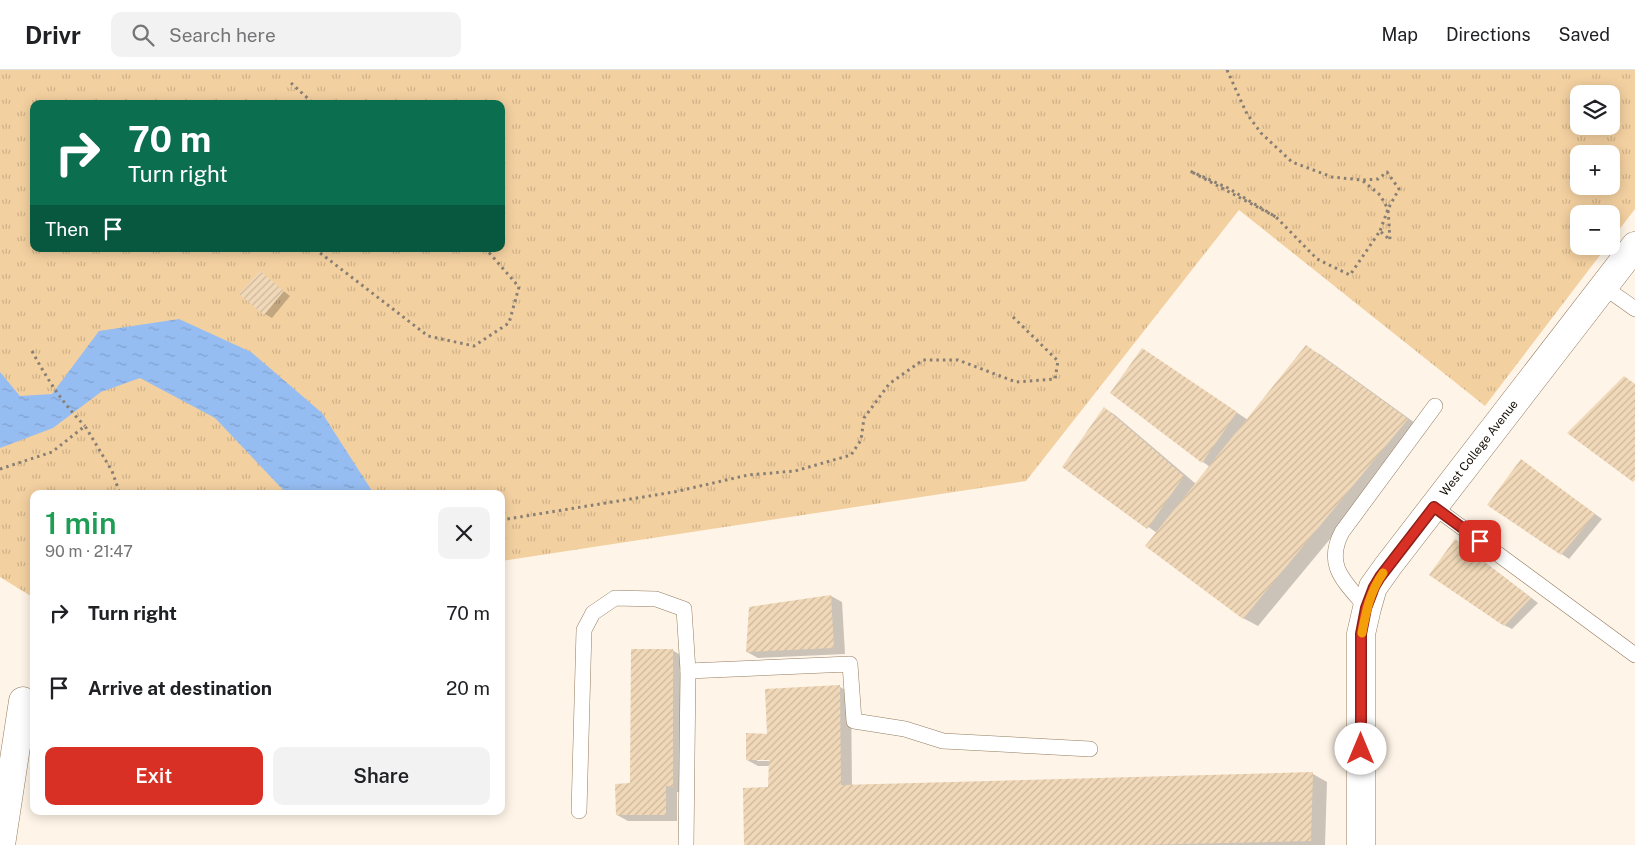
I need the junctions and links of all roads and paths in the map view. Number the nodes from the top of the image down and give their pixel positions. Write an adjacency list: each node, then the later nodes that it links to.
1 (1227, 70): 4 (path)
2 (291, 83): 3 (path)
3 (310, 100)
4 (1363, 180): 5 (path); 5 (path)
5 (1388, 209): 7 (path); 7 (path)
6 (1276, 217): 6 (path); 7 (path)
7 (1380, 231)
8 (1635, 246): 11 (street, West College Avenue)
9 (319, 252): 10 (path)
10 (489, 252)
11 (1604, 287): 12 (lane); 19 (street, West College Avenue)
12 (1635, 309)
13 (1011, 315): 20 (path)
14 (32, 351): 16 (path)
15 (1435, 406): 21 (lane)
16 (85, 426): 17 (path); 18 (path)
17 (0, 469)
18 (119, 490)
19 (1434, 507): 21 (street, West College Avenue); 22 (lane)
20 (505, 519)
21 (1366, 608): 29 (street, West College Avenue)
22 (1635, 655)
23 (688, 671): 25 (lane); 26 (lane); 28 (lane)
24 (22, 701): 27 (street)
25 (1090, 749)
26 (579, 811)
27 (1, 845)
28 (686, 845)
29 (1361, 845)

